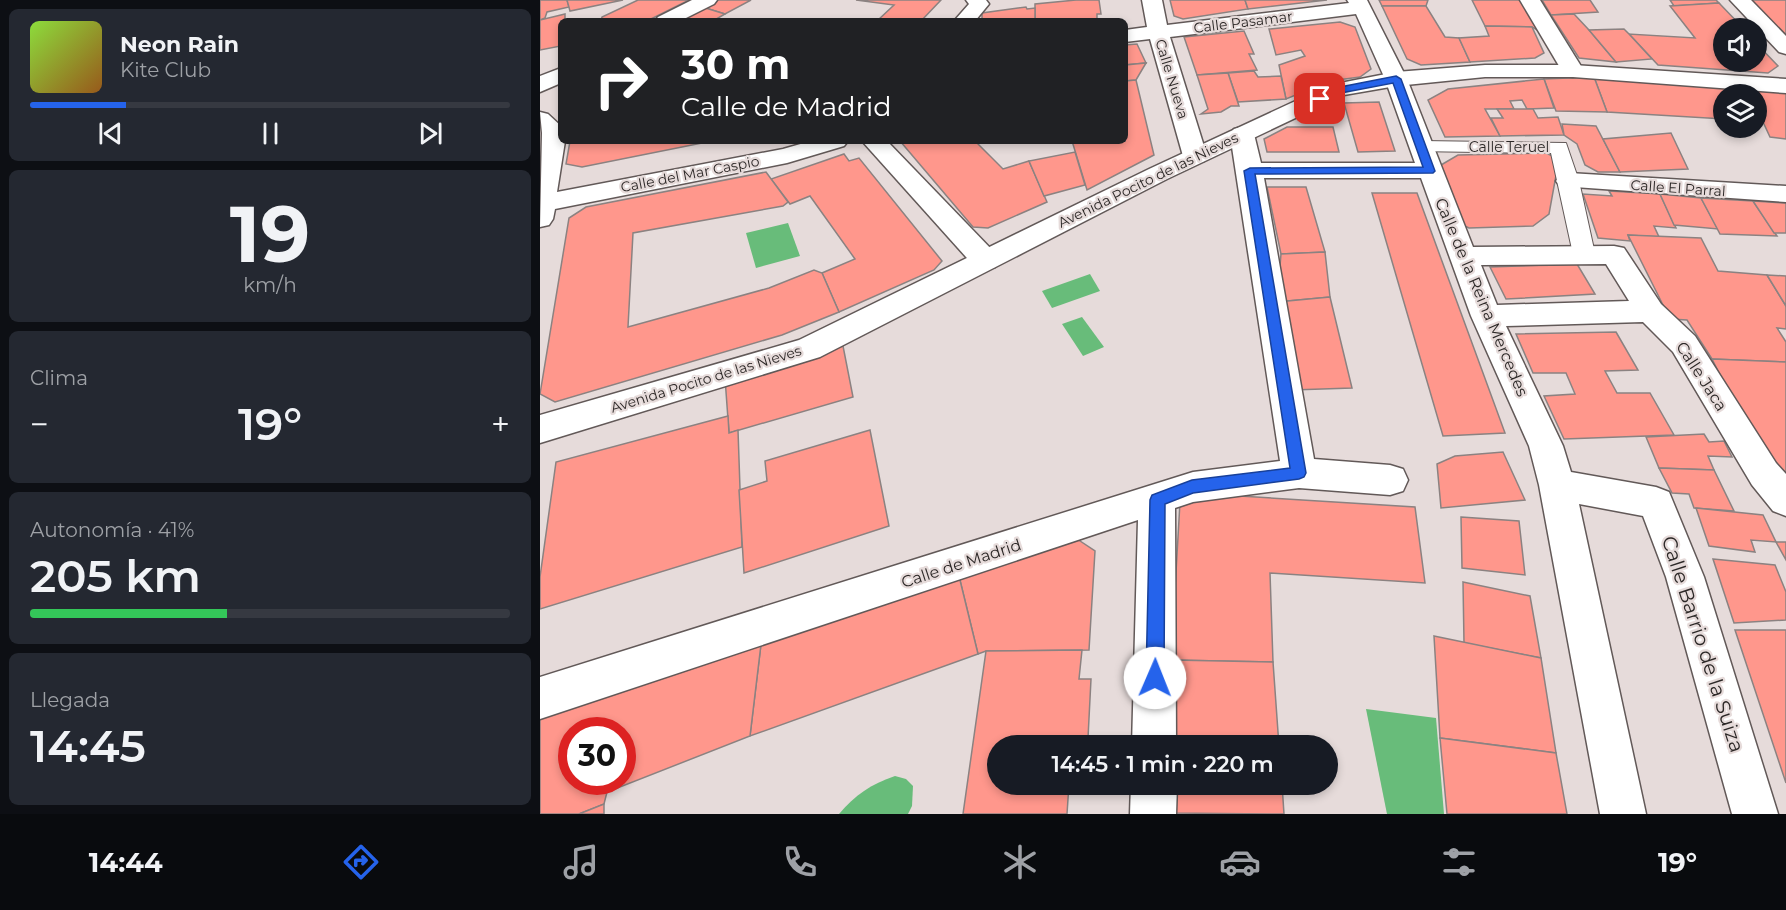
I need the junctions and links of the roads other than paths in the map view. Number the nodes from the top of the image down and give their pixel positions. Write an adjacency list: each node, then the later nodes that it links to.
1 (707, 0): 7 (street)
2 (1152, 0): 9 (street, Calle Nueva)
3 (1530, 0): 12 (street)
4 (1740, 0): 11 (street)
5 (980, 1): 8 (street)
6 (1360, 4): 9 (street, Calle Pasamar); 14 (street, Calle de la Reina Mercedes)
7 (671, 18)
8 (966, 18)
9 (1158, 32): 10 (street, Calle Pasamar); 21 (street, Calle Nueva)
10 (1128, 36)
11 (1786, 48)
12 (1573, 71): 14 (street, Avenida Pocito de las Nieves); 16 (street, Avenida Pocito de las Nieves)
13 (558, 76): 15 (street)
14 (1396, 79): 18 (street, Avenida Pocito de las Nieves); 22 (street, Calle de la Reina Mercedes)
15 (540, 85)
16 (1786, 86)
17 (540, 119): 26 (street)
18 (1242, 134): 21 (street, Avenida Pocito de las Nieves); 23 (street)
19 (826, 144): 26 (street, Calle del Mar Caspio)
20 (877, 144): 29 (street)
21 (1195, 156): 29 (street, Avenida Pocito de las Nieves)
22 (1426, 159): 23 (street, Calle Teruel); 24 (street, Calle Teruel); 28 (street, Calle de la Reina Mercedes)
23 (1250, 171): 33 (street)
24 (1569, 181): 25 (street, Calle El Parral); 27 (street, Calle Teruel)
25 (1786, 195)
26 (542, 211)
27 (1599, 255): 28 (street); 30 (street, Calle Jaca)
28 (1463, 256): 31 (street, Calle de la Reina Mercedes)
29 (985, 260): 32 (street, Avenida Pocito de las Nieves)
30 (1650, 310): 31 (street); 37 (street, Calle Jaca)
31 (1486, 316): 35 (street, Calle de la Reina Mercedes)
32 (540, 429)
33 (1299, 473): 34 (street, Calle de Madrid); 36 (street, Calle de Madrid)
34 (1390, 480)
35 (1557, 485): 42 (street); 43 (street, Calle Barrio de la Suiza)
36 (1157, 500): 38 (street, Calle de Madrid); 39 (street)
37 (1786, 500)
38 (540, 698)
39 (1154, 735)
40 (1154, 795): 41 (street)
41 (1153, 814)
42 (1623, 814)
43 (1755, 814)

